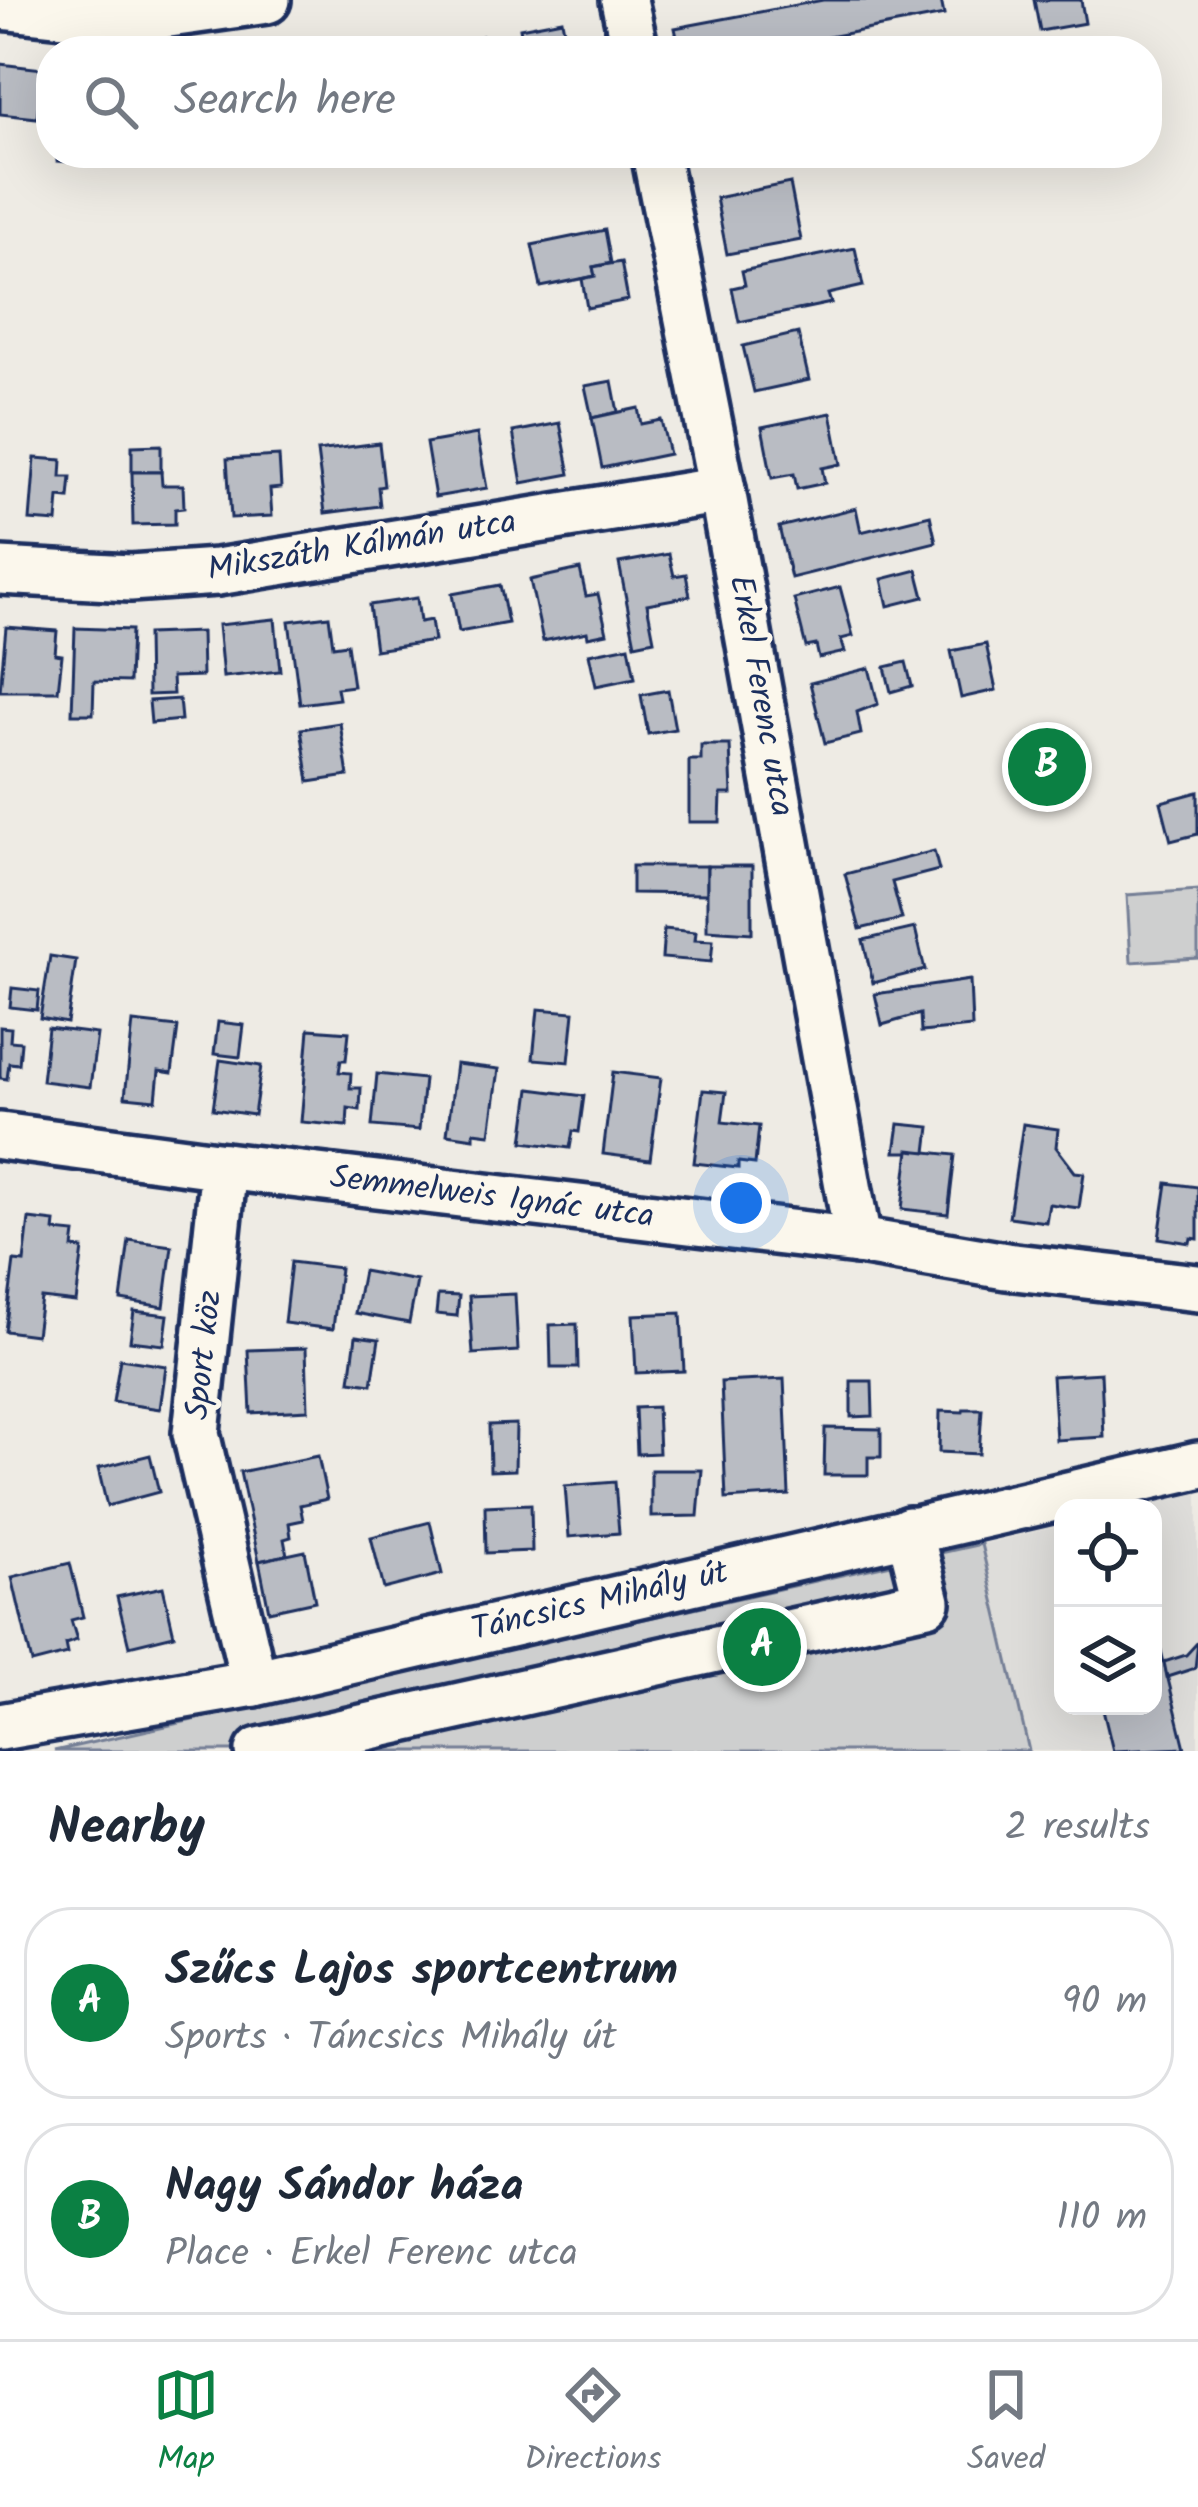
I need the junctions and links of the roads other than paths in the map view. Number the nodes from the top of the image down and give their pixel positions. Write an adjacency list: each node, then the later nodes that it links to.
1 (267, 0): 3 (street)
2 (625, 0): 4 (street)
3 (0, 7)
4 (632, 36)
5 (658, 168): 6 (street, Erkel Ferenc utca)
6 (722, 490): 7 (street, Mikszáth Kálmán utca); 10 (street, Erkel Ferenc utca)
7 (0, 571)
8 (0, 1136): 9 (street, Semmelweis Ignác utca)
9 (224, 1166): 10 (street, Semmelweis Ignác utca); 14 (street, Sport köz)
10 (858, 1241): 11 (street, Semmelweis Ignác utca)
11 (1198, 1288)
12 (1198, 1465): 13 (street, Táncsics Mihály út)
13 (909, 1530): 14 (street, Táncsics Mihály út); 16 (street)
14 (254, 1683): 15 (street, Táncsics Mihály út)
15 (0, 1727)
16 (259, 1751)

